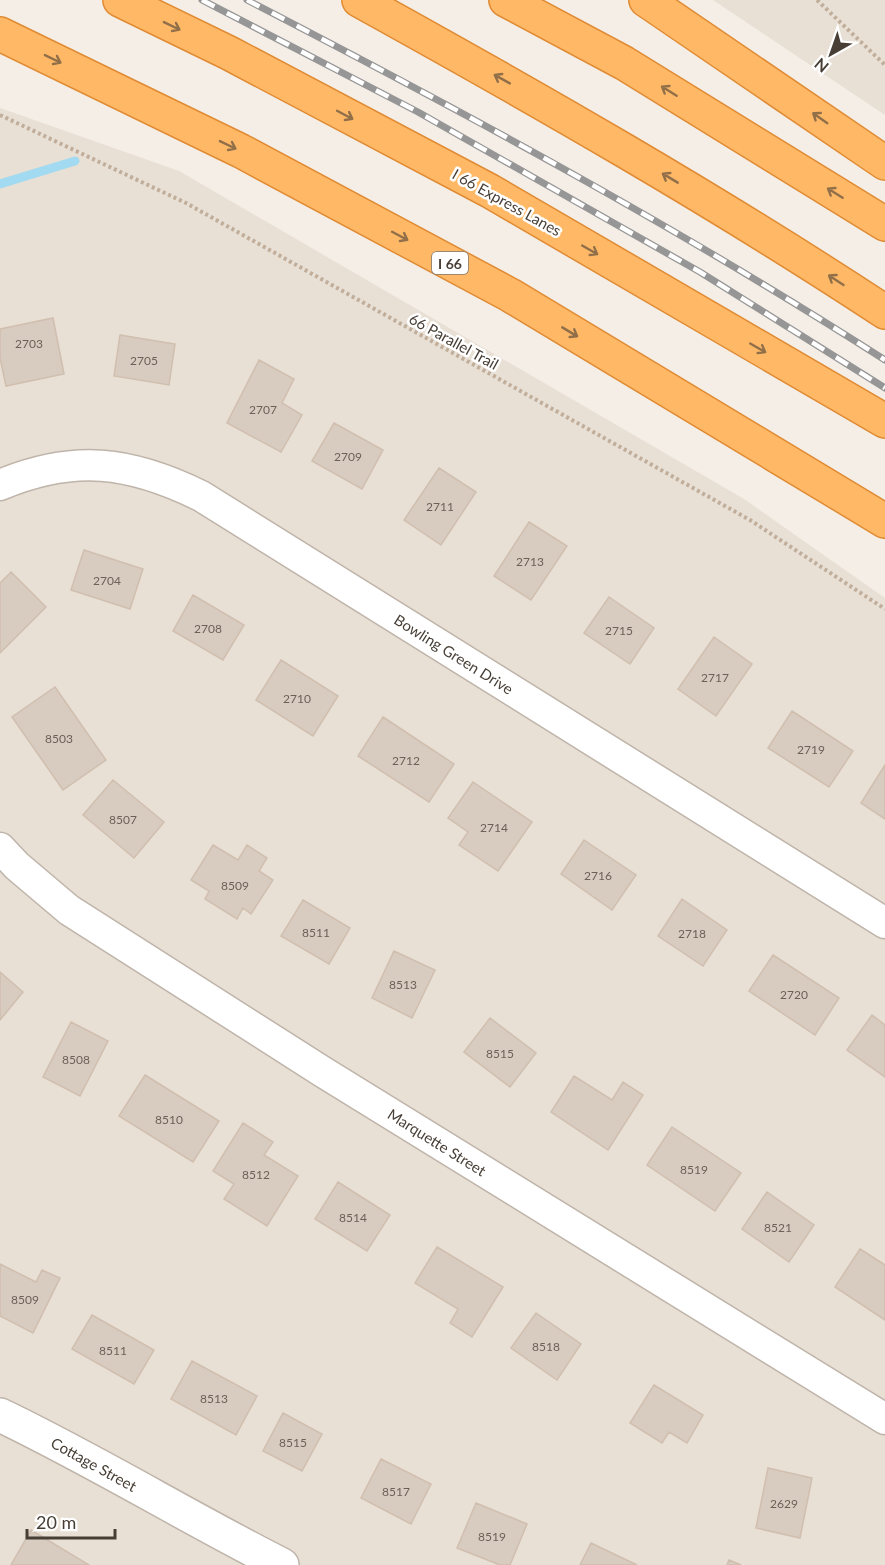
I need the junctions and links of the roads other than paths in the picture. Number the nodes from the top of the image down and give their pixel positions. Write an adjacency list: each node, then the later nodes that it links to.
1 (120, 0): 9 (highway, I 66 Express Lanes, one-way to 9)
2 (360, 0): 8 (highway, one-way to 2)
3 (506, 0): 7 (highway, one-way to 3)
4 (646, 0): 6 (highway, one-way to 4)
5 (0, 34): 11 (highway, I 66, one-way to 11)
6 (885, 163)
7 (885, 224)
8 (885, 312)
9 (885, 421)
10 (0, 485): 13 (street, Bowling Green Drive)
11 (885, 521)
12 (0, 848): 15 (street, Marquette Street)
13 (885, 923)
14 (0, 1415): 16 (street, Cottage Street)
15 (885, 1419)
16 (282, 1565)

